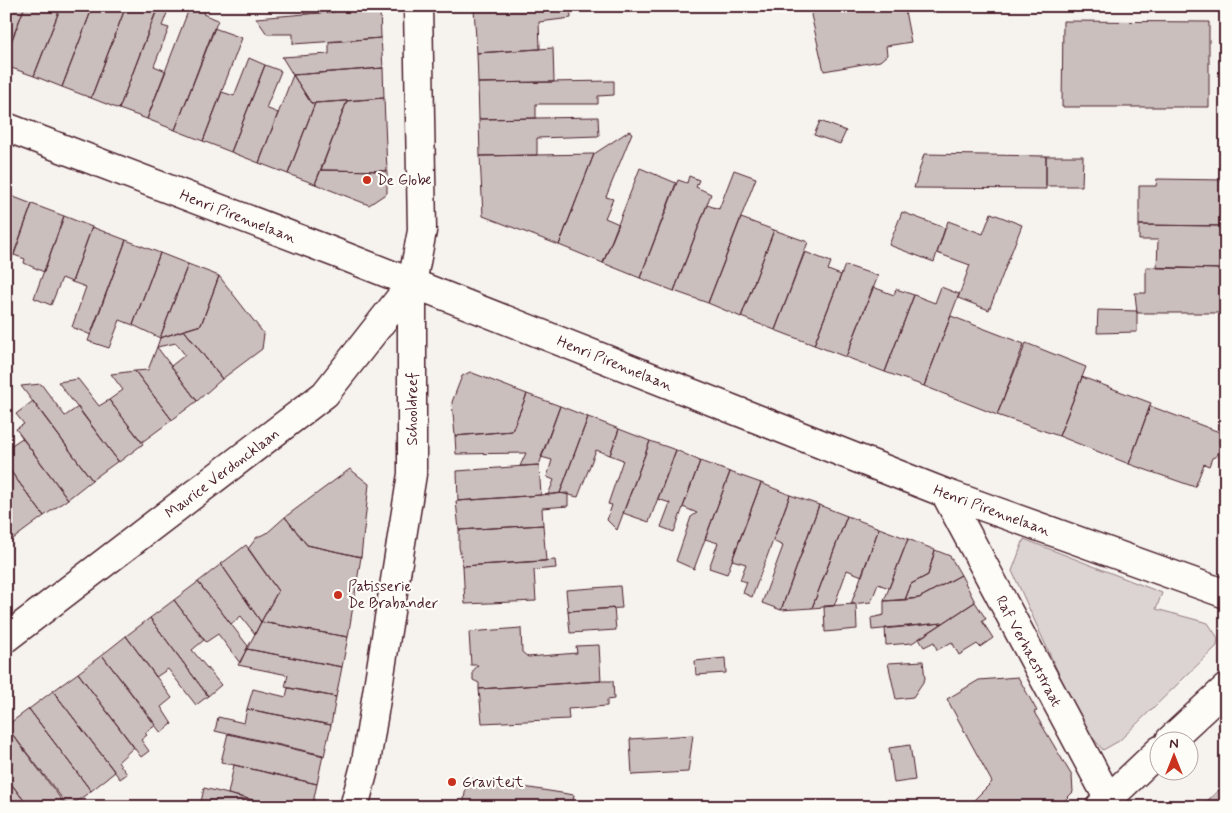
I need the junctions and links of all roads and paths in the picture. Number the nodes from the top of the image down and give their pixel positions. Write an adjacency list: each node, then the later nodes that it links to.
1 (418, 6): 3 (street, Schooldreef)
2 (6, 127): 3 (street, Henri Pirennelaan)
3 (412, 283): 4 (street, Henri Pirennelaan); 6 (street, Maurice Verdoncklaan); 11 (street, Schooldreef)
4 (945, 493): 5 (street, Henri Pirennelaan); 10 (street, Raf Verhaeststraat)
5 (1226, 594)
6 (6, 638)
7 (1226, 688): 8 (street)
8 (1181, 730)
9 (1150, 760): 10 (street)
10 (1108, 804)
11 (354, 807)

